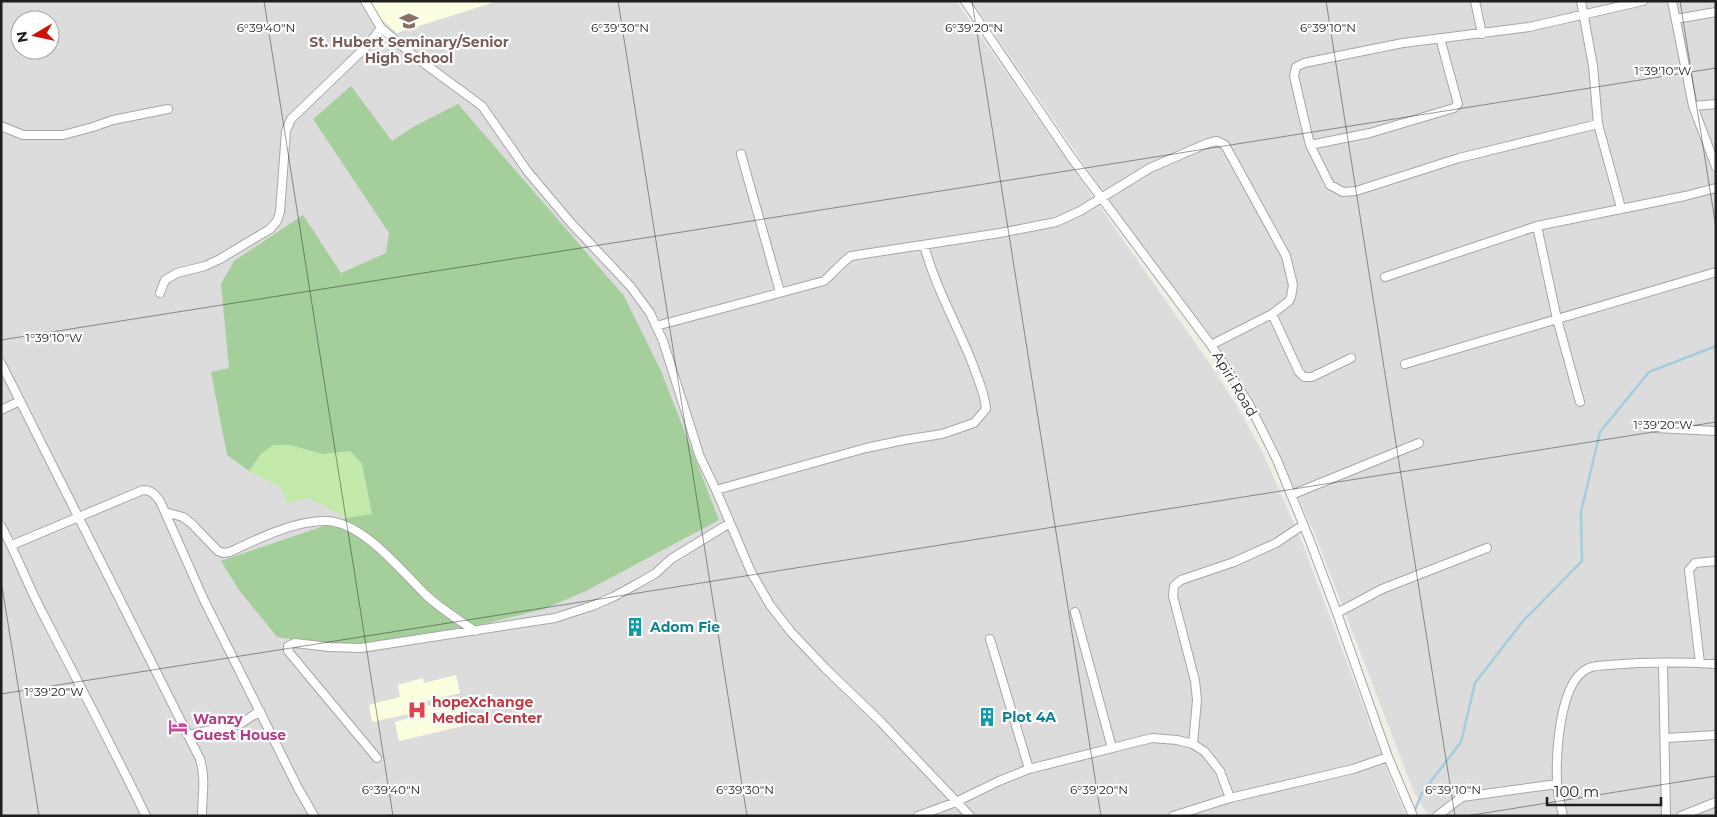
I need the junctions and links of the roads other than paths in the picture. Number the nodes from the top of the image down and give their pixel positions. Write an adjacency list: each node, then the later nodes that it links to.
1 (365, 1): 10 (street)
2 (965, 1): 22 (street, Apiri Road)
3 (1475, 1): 11 (street)
4 (1581, 1): 8 (street)
5 (1643, 1): 8 (street)
6 (1672, 1): 9 (street)
7 (1716, 12): 9 (street)
8 (1584, 15): 11 (street); 16 (street)
9 (1676, 19): 14 (street)
10 (381, 28): 29 (street); 32 (street)
11 (1482, 34): 12 (street)
12 (1440, 38): 18 (street); 18 (street)
13 (1716, 104): 14 (street)
14 (1693, 106): 20 (street)
15 (168, 109): 17 (street)
16 (1598, 124): 18 (street); 23 (street)
17 (1, 126)
18 (1310, 145)
19 (741, 154): 28 (street)
20 (1716, 168)
21 (1716, 188): 23 (street)
22 (1102, 196): 25 (street); 30 (street); 33 (street, Apiri Road)
23 (1621, 208): 24 (street)
24 (1537, 226): 27 (street); 31 (street)
25 (924, 245): 28 (street); 43 (street)
26 (1716, 272): 31 (street)
27 (1385, 277)
28 (780, 292): 32 (street)
29 (160, 293)
30 (1272, 314): 33 (street); 34 (street)
31 (1557, 319): 36 (street); 38 (street)
32 (656, 326): 43 (street)
33 (1211, 345): 44 (street, Apiri Road)
34 (1351, 358)
35 (1, 363): 37 (street)
36 (1405, 364)
37 (20, 401): 39 (street); 46 (street)
38 (1580, 402)
39 (1, 410)
40 (1655, 428): 41 (street)
41 (1716, 431)
42 (1419, 443): 44 (street)
43 (716, 490): 47 (street)
44 (1291, 495): 48 (street, Apiri Road)
45 (165, 512): 46 (street); 55 (street); 60 (street)
46 (79, 518): 50 (street); 61 (street)
47 (730, 523): 55 (street); 71 (street)
48 (1303, 525): 54 (street, Apiri Road); 64 (street)
49 (1, 528): 50 (street)
50 (12, 545): 74 (street)
51 (1487, 548): 54 (street)
52 (1716, 561): 57 (street)
53 (1075, 612): 65 (street)
54 (1337, 614): 66 (street, Apiri Road)
55 (475, 631): 67 (street)
56 (990, 639): 68 (street)
57 (1700, 663): 58 (street); 59 (street)
58 (1663, 664): 63 (street); 69 (street)
59 (1716, 664)
60 (260, 711): 61 (street); 76 (street)
61 (188, 735): 75 (street)
62 (1716, 735): 63 (street)
63 (1666, 738): 84 (street)
64 (1193, 744): 65 (street); 70 (street)
65 (1112, 748): 68 (street)
66 (1388, 757): 70 (street); 81 (street, Apiri Road)
67 (376, 758)
68 (1029, 769): 71 (street)
69 (1557, 784): 82 (street); 83 (street)
70 (1230, 798): 73 (street)
71 (956, 802): 77 (street); 78 (street)
72 (1716, 802): 85 (street)
73 (1205, 806): 79 (street); 80 (street)
74 (146, 816)
75 (202, 816)
76 (314, 816)
77 (918, 816)
78 (970, 816)
79 (1173, 816)
80 (1209, 816)
81 (1413, 816)
82 (1437, 816)
83 (1563, 816)
84 (1666, 816)
85 (1681, 816)

